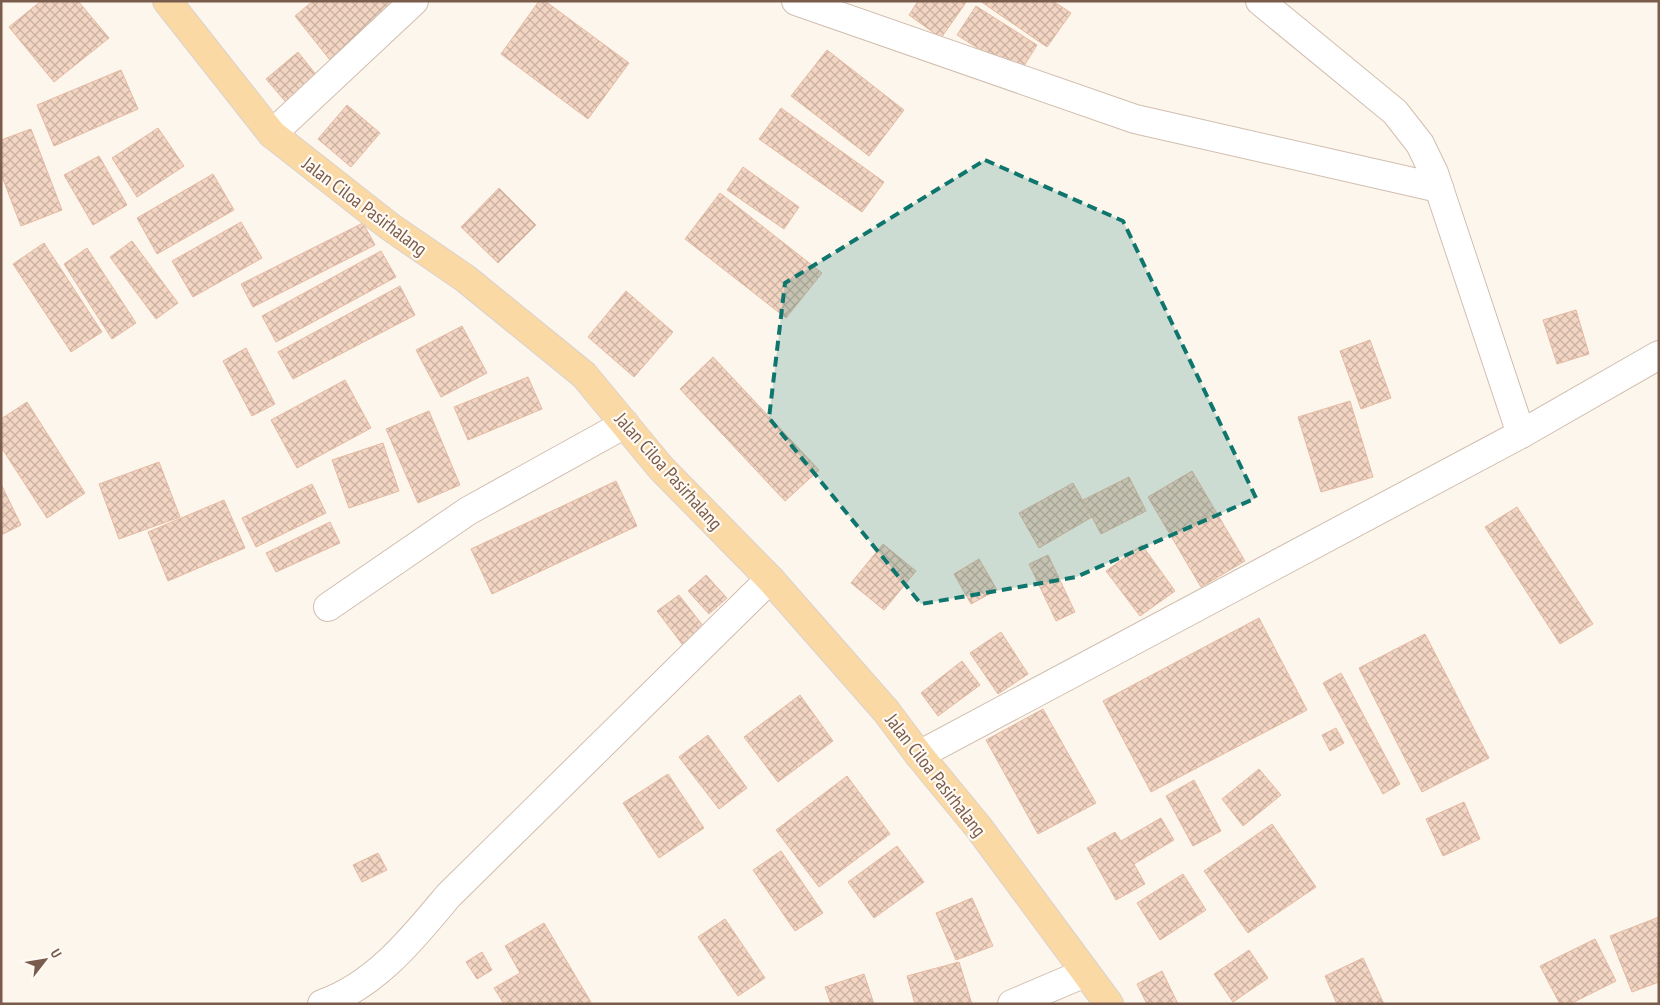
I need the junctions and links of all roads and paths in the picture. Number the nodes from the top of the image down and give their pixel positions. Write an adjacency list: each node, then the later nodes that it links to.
1 (167, 1): 5 (main road, Jalan Ciloa Pasirhalang)
2 (414, 1): 5 (street)
3 (796, 1): 6 (street)
4 (1260, 1): 6 (street)
5 (272, 134): 8 (main road, Jalan Ciloa Pasirhalang)
6 (1439, 188): 9 (street)
7 (1659, 355): 9 (street)
8 (624, 424): 10 (main road, Jalan Ciloa Pasirhalang); 11 (street)
9 (1521, 434): 12 (street)
10 (770, 579): 12 (main road, Jalan Ciloa Pasirhalang); 14 (street)
11 (328, 607)
12 (919, 755): 13 (main road, Jalan Ciloa Pasirhalang)
13 (1085, 973): 15 (street); 16 (main road, Jalan Ciloa Pasirhalang)
14 (322, 1004)
15 (1012, 1004)
16 (1109, 1004)

